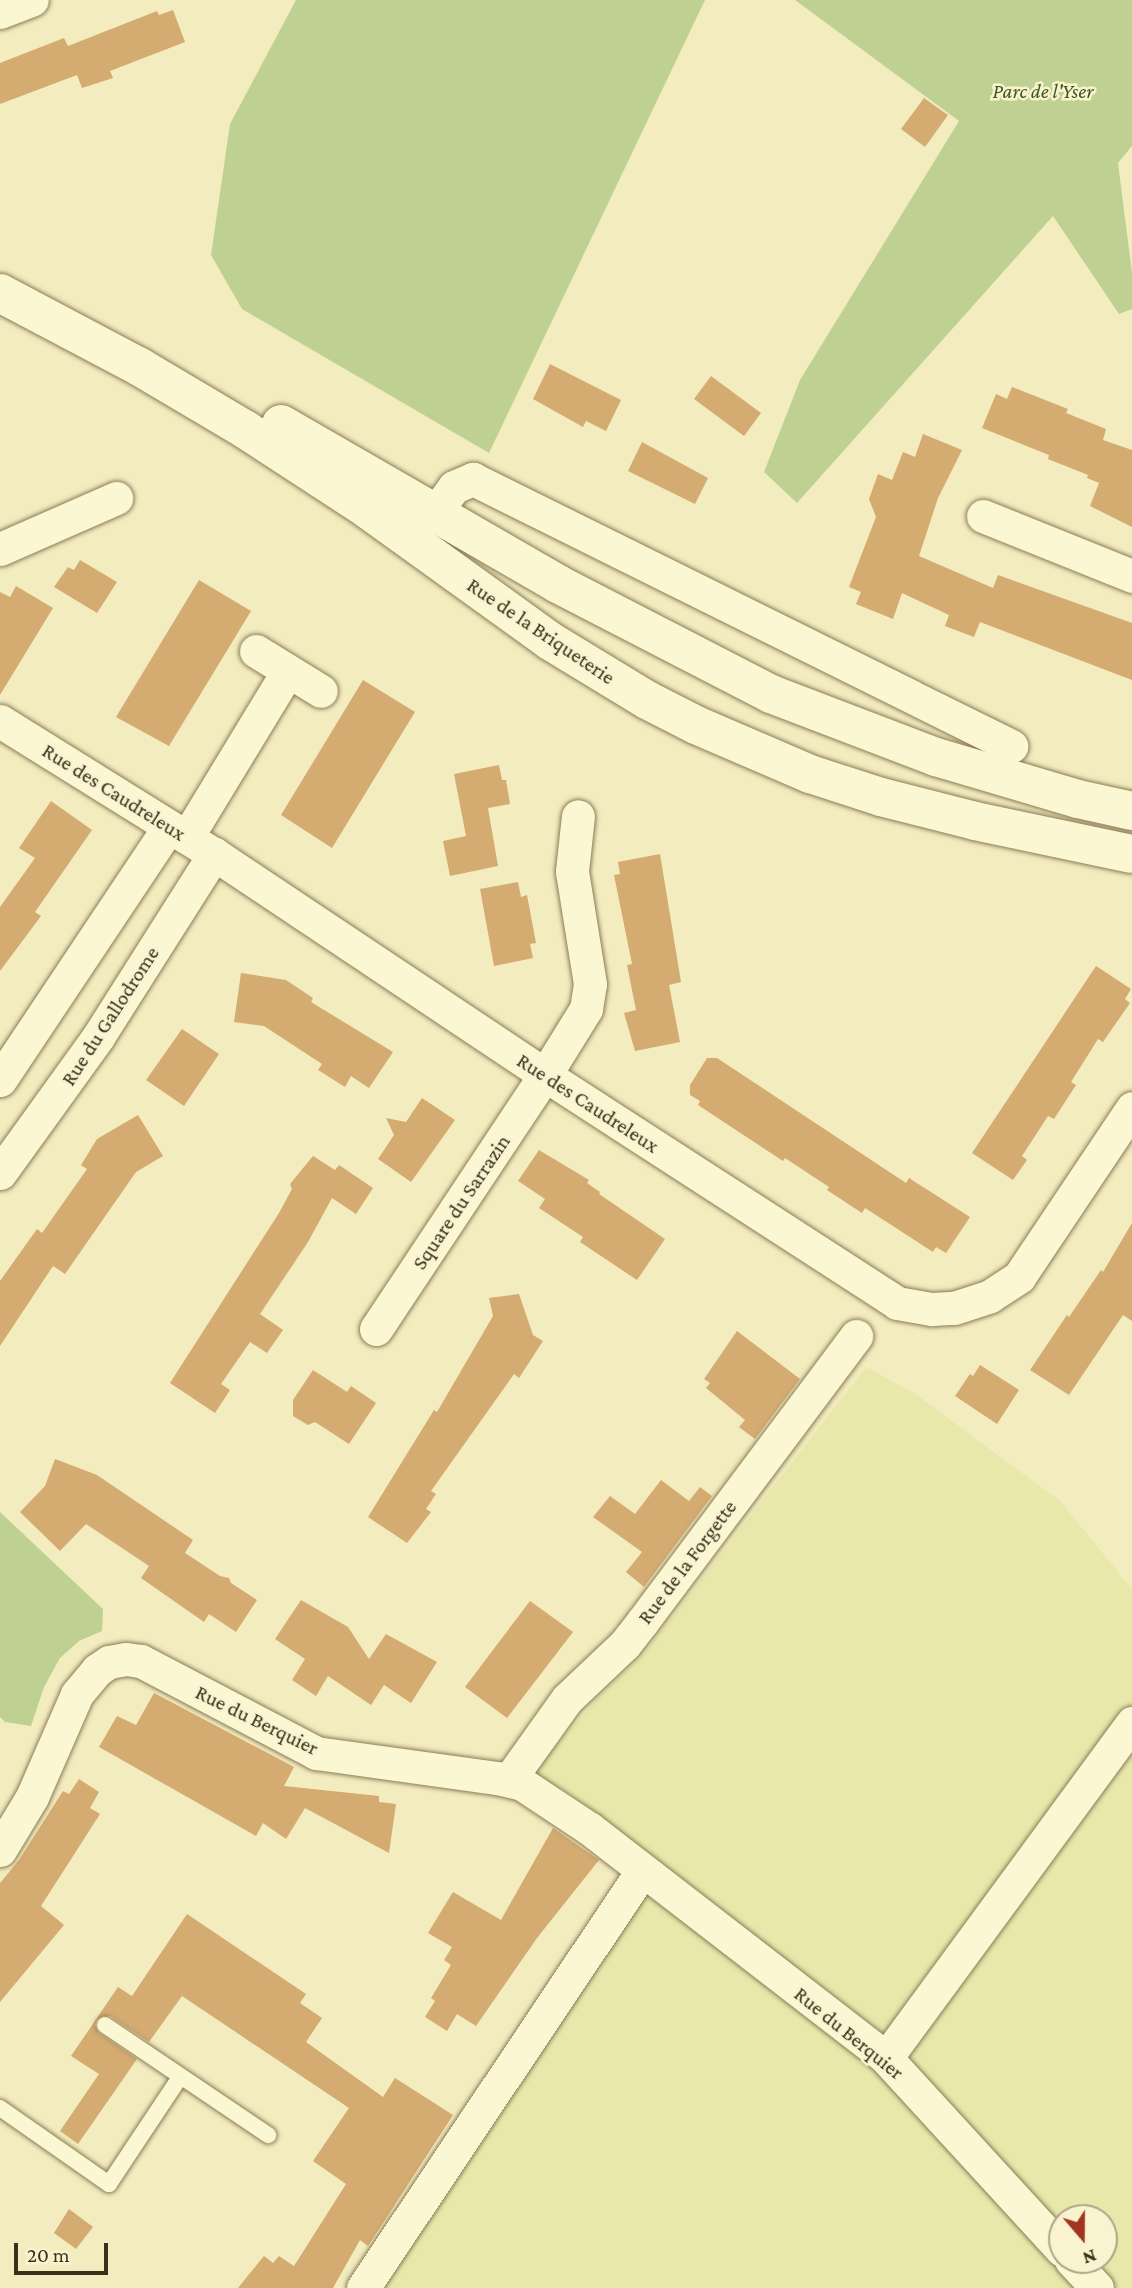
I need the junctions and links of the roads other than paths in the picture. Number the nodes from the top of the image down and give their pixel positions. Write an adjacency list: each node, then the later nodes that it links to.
1 (32, 0): 2 (street)
2 (0, 12)
3 (0, 271): 7 (street, Rue de la Briqueterie)
4 (0, 293): 5 (street, Rue de la Briqueterie)
5 (328, 483): 7 (street); 10 (street, Rue de la Briqueterie)
6 (116, 498): 9 (street)
7 (435, 513): 10 (street); 16 (street); 17 (street, Rue de la Briqueterie)
8 (983, 516): 11 (street)
9 (0, 549)
10 (457, 575): 20 (street, Rue de la Briqueterie)
11 (1132, 576)
12 (256, 650): 13 (street)
13 (288, 671): 14 (street); 19 (street)
14 (321, 691)
15 (0, 721): 19 (street, Rue des Caudreleux)
16 (1011, 746)
17 (1132, 811)
18 (578, 816): 21 (street, Square du Sarrazin)
19 (190, 839): 21 (street, Rue des Caudreleux); 22 (street); 24 (street, Rue du Gallodrome)
20 (1132, 854)
21 (545, 1075): 23 (street, Rue des Caudreleux); 25 (street, Square du Sarrazin)
22 (0, 1080)
23 (1132, 1108)
24 (0, 1174)
25 (376, 1329)
26 (856, 1336): 28 (street, Rue de la Forgette)
27 (1132, 1723): 32 (street)
28 (509, 1780): 29 (street, Rue du Berquier); 30 (street, Rue du Berquier)
29 (0, 1850)
30 (642, 1871): 32 (street, Rue du Berquier); 38 (street)
31 (105, 2025): 33 (lane)
32 (886, 2058): 36 (street, Rue du Berquier)
33 (180, 2077): 34 (lane); 35 (lane)
34 (0, 2108)
35 (268, 2135)
36 (1048, 2235)
37 (1084, 2274): 39 (street)
38 (363, 2288)
39 (1097, 2288)

